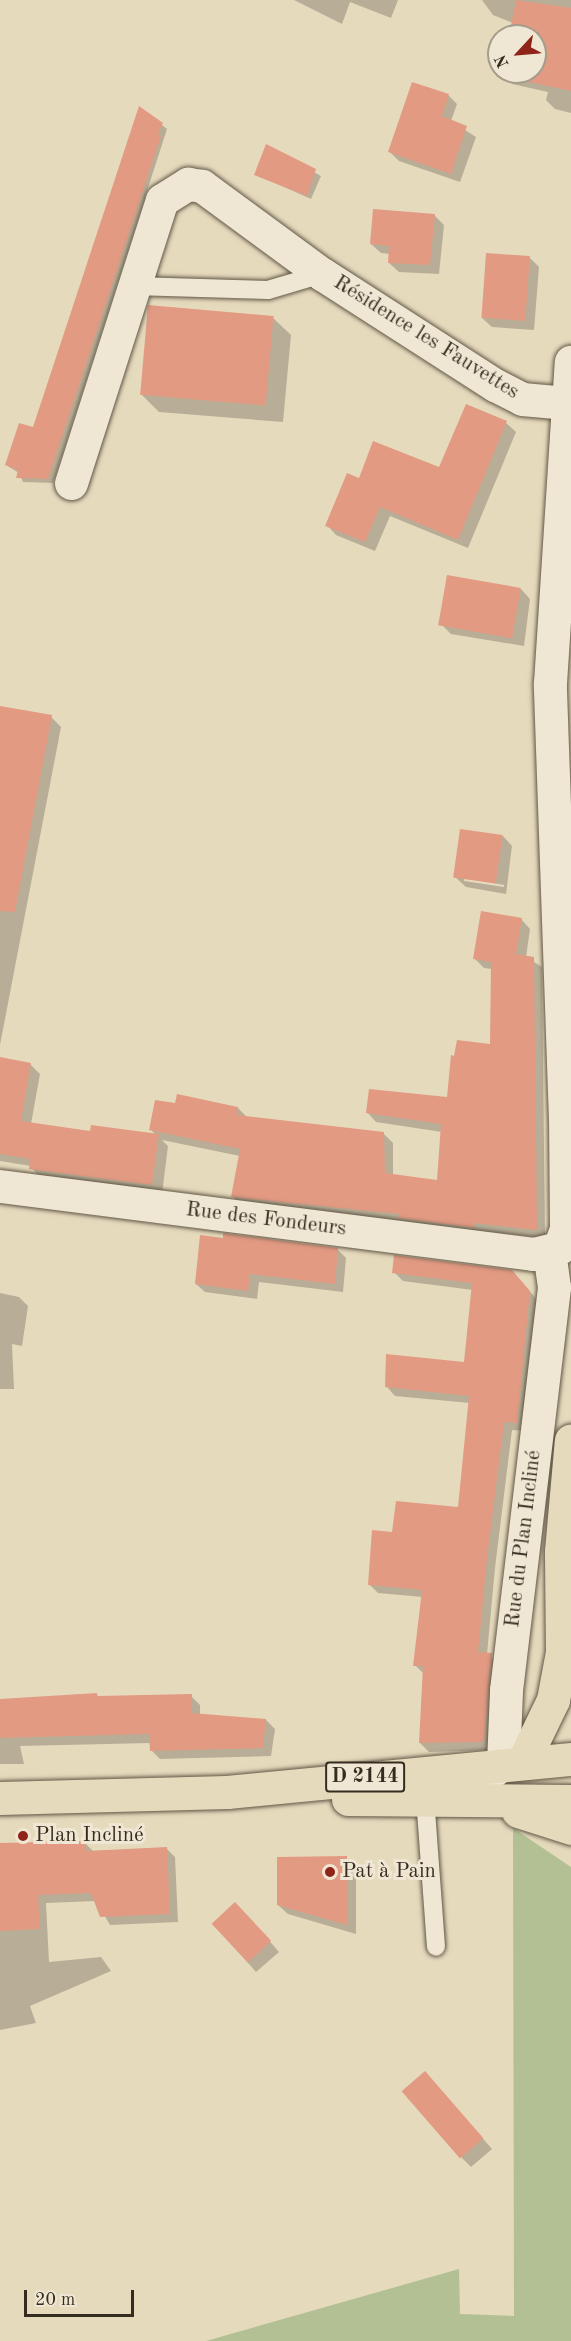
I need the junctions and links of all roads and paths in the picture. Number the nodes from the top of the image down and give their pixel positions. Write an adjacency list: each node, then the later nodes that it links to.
1 (322, 274): 2 (lane, Résidence les Fauvettes); 2 (street, Résidence les Fauvettes); 4 (street, Résidence les Fauvettes)
2 (133, 286): 5 (street, Résidence les Fauvettes)
3 (571, 362): 4 (street)
4 (567, 403): 7 (street)
5 (71, 483)
6 (0, 1186): 7 (street, Rue des Fondeurs)
7 (541, 1254): 12 (street, Rue du Plan Incliné)
8 (571, 1440): 9 (main road)
9 (562, 1652): 10 (main road); 12 (main road)
10 (571, 1690)
11 (571, 1759): 12 (main road, D 2144)
12 (502, 1769): 13 (main road); 14 (main road, D 2144); 16 (main road)
13 (571, 1776)
14 (227, 1792): 15 (main road, D 2144); 16 (main road, D 2144)
15 (0, 1798)
16 (306, 1800): 18 (main road)
17 (571, 1801): 18 (main road, D 2144)
18 (425, 1803): 19 (main road); 20 (lane)
19 (571, 1828)
20 (436, 1947)

